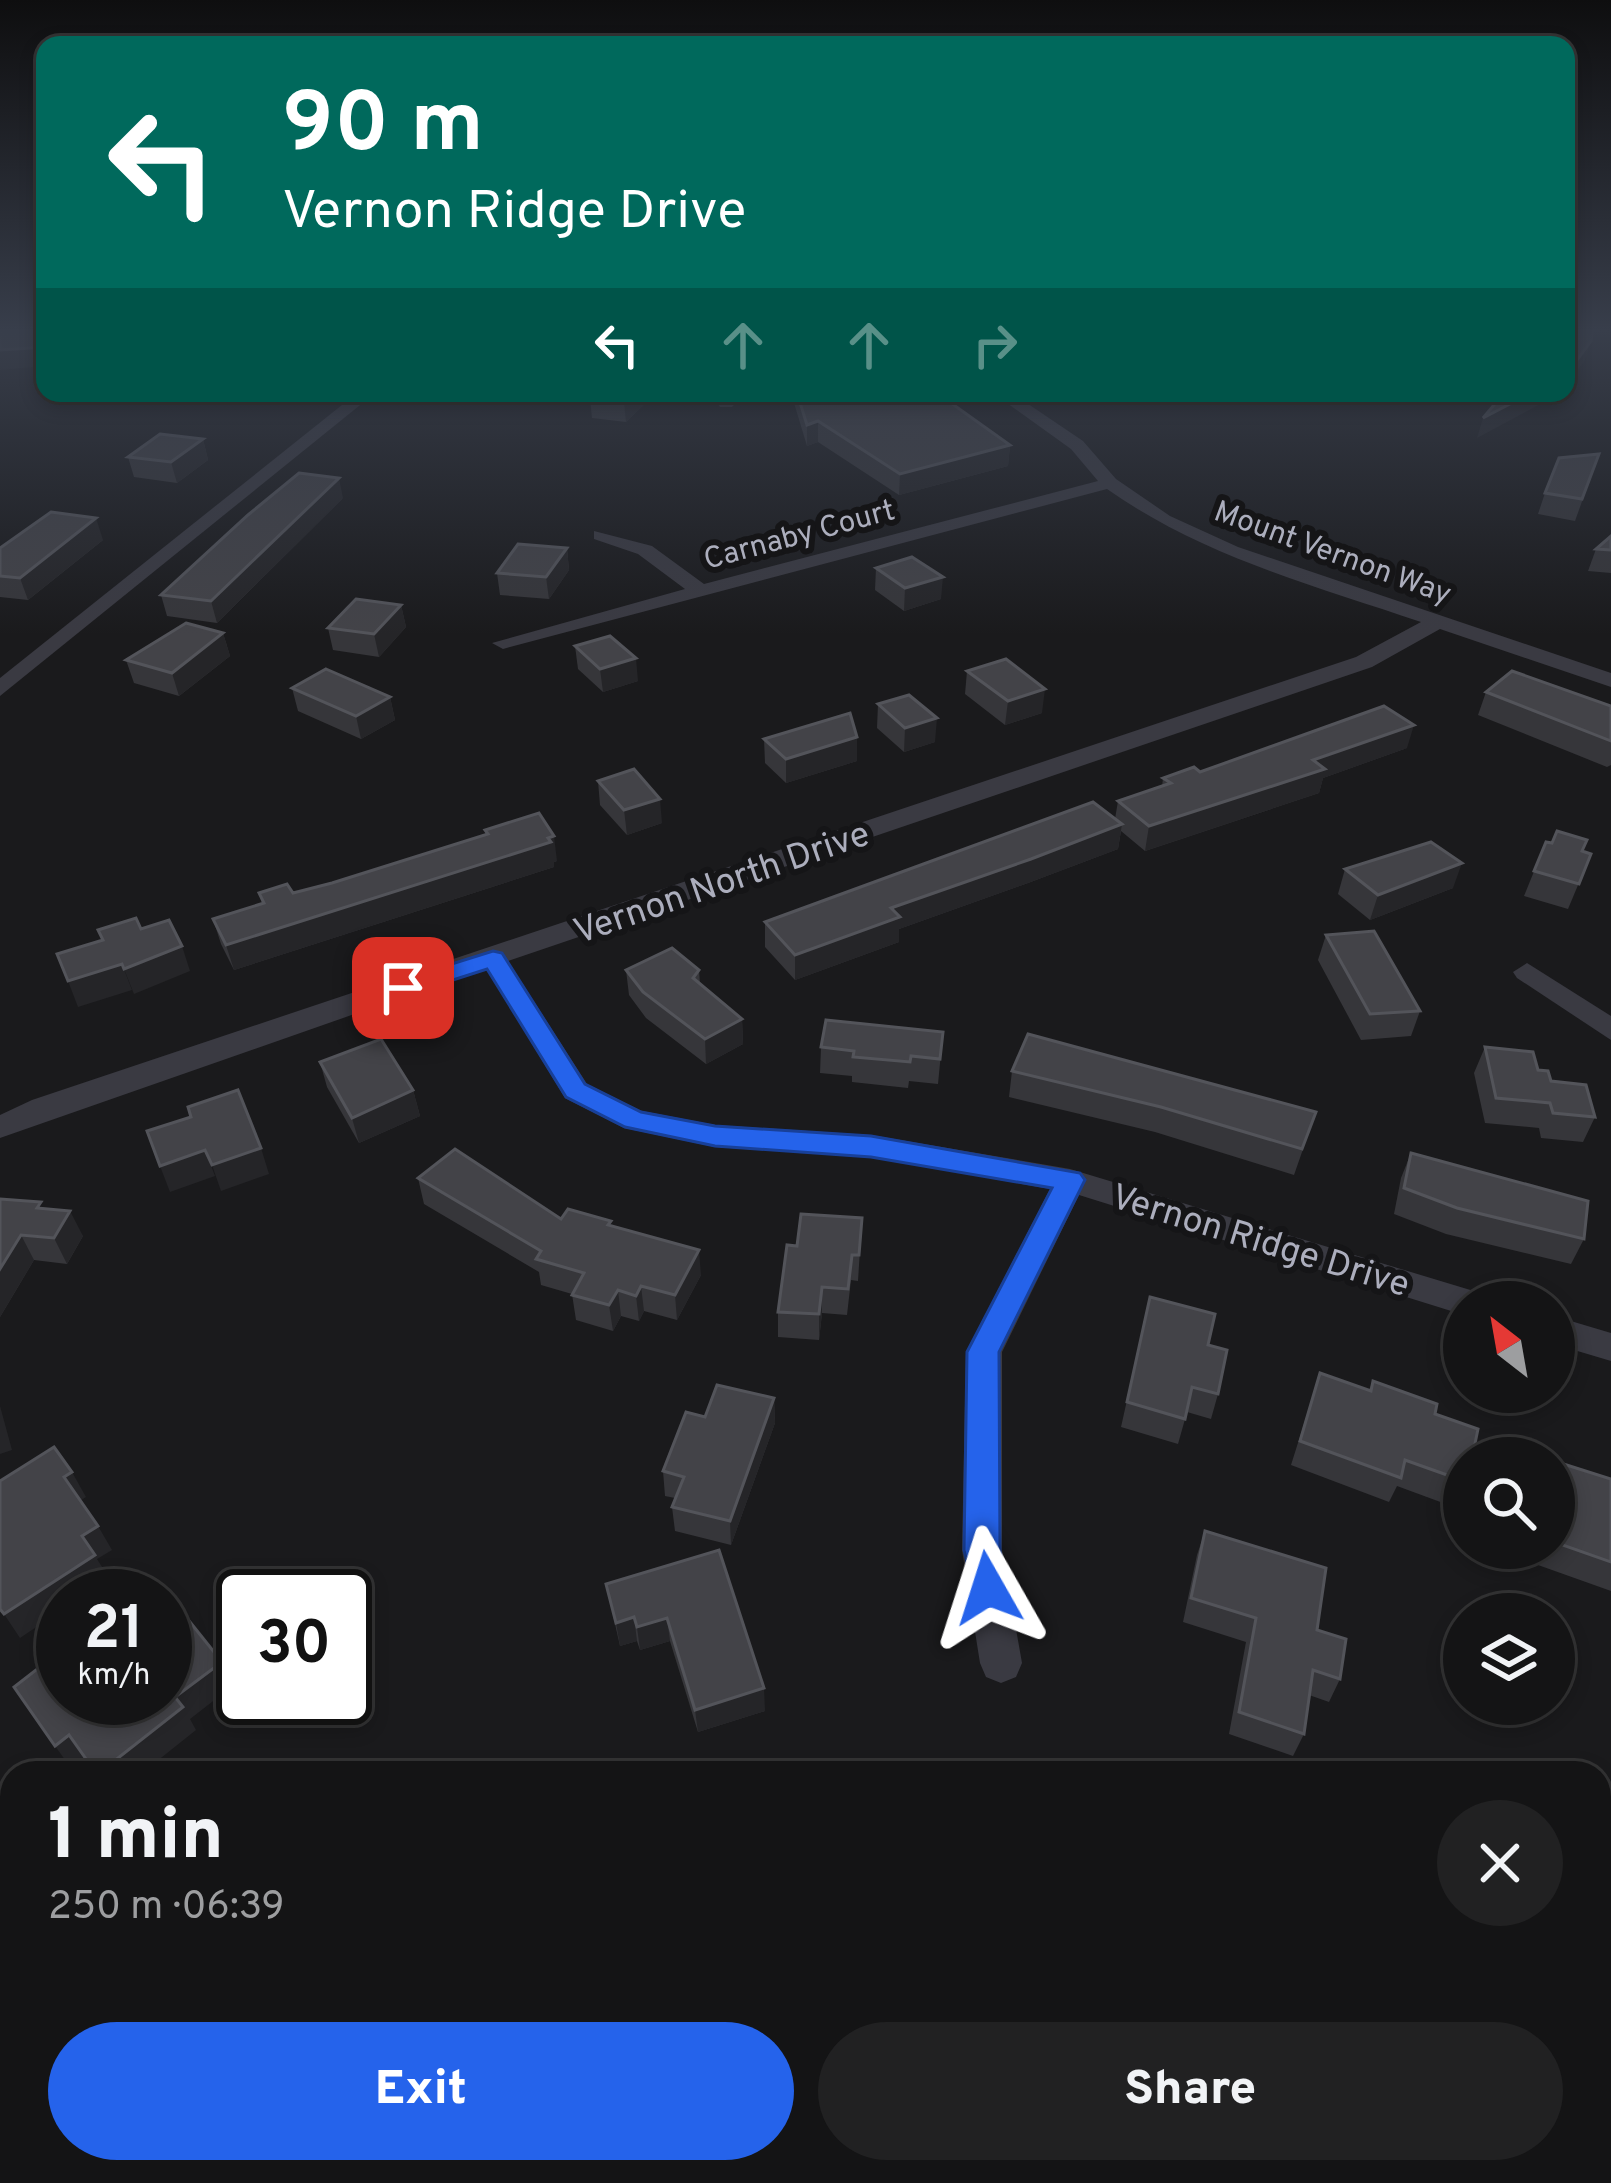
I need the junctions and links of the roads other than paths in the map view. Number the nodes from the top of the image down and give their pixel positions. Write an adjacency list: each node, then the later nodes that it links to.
1 (319, 432): 9 (street)
2 (1057, 432): 3 (street, Mount Vernon Way)
3 (1110, 483): 5 (street, Carnaby Court); 6 (street, Mount Vernon Way)
4 (601, 535): 5 (street)
5 (701, 591): 7 (street, Carnaby Court)
6 (1437, 622): 8 (street, Mount Vernon Way); 10 (street, Vernon North Drive)
7 (502, 643)
8 (1611, 680)
9 (0, 689)
10 (493, 958): 13 (street, Vernon North Drive); 14 (street, Vernon Ridge Drive)
11 (1527, 972): 12 (street)
12 (1611, 1030)
13 (0, 1127)
14 (1070, 1180): 15 (street, Vernon Ridge Drive); 18 (street)
15 (1443, 1295)
16 (1575, 1336): 17 (street)
17 (1611, 1347)
18 (1001, 1663)

